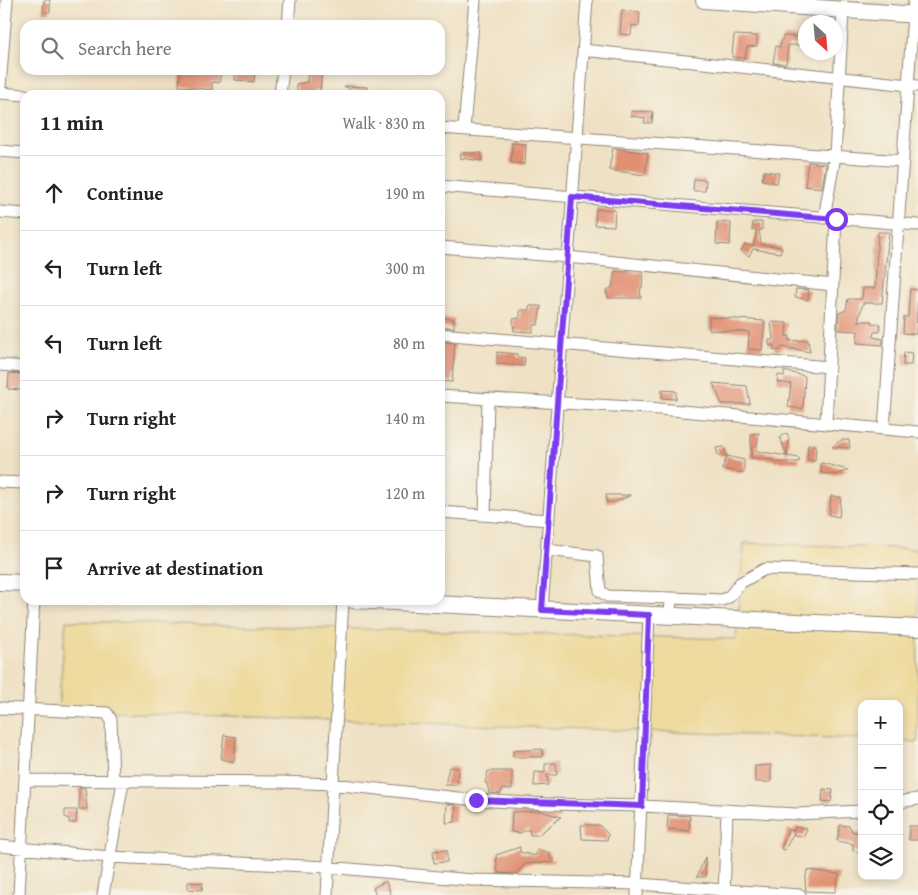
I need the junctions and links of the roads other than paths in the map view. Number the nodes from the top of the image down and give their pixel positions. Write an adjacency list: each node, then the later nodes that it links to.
1 (6, 0): 8 (street)
2 (290, 0): 9 (street)
3 (475, 0): 19 (street)
4 (587, 0): 10 (street)
5 (704, 0): 6 (street)
6 (853, 7): 7 (street); 12 (street)
7 (914, 10): 14 (street)
8 (3, 17): 13 (street)
9 (288, 20)
10 (583, 50): 12 (street); 20 (street)
11 (282, 75): 15 (street)
12 (839, 78): 14 (street); 23 (street)
13 (0, 86)
14 (913, 86): 24 (street)
15 (281, 90)
16 (0, 93): 17 (street)
17 (20, 95)
18 (445, 128): 19 (street)
19 (464, 129): 20 (street)
20 (577, 136): 23 (street); 26 (street)
21 (0, 151): 22 (street)
22 (20, 153)
23 (835, 156): 24 (street); 29 (street)
24 (903, 161): 30 (street)
25 (445, 186): 26 (street)
26 (572, 197): 29 (street); 33 (street)
27 (0, 212): 28 (street)
28 (20, 214)
29 (830, 218): 30 (street); 34 (street)
30 (899, 224): 31 (street); 44 (street)
31 (918, 225)
32 (445, 247): 33 (street)
33 (568, 257): 34 (street); 36 (street)
34 (833, 286): 39 (street)
35 (445, 334): 36 (street)
36 (562, 344): 39 (street); 42 (street)
37 (0, 365): 38 (street)
38 (20, 367)
39 (829, 367): 43 (street)
40 (445, 396): 41 (street)
41 (488, 399): 42 (street); 49 (street)
42 (558, 404): 43 (street); 50 (street)
43 (826, 424): 44 (street)
44 (884, 429): 45 (street)
45 (918, 432)
46 (0, 482): 47 (street)
47 (20, 483)
48 (445, 512): 49 (street)
49 (485, 515): 50 (street)
50 (549, 520): 51 (street)
51 (547, 550): 55 (street); 59 (street)
52 (918, 574): 55 (street)
53 (0, 582): 54 (street)
54 (20, 583)
55 (671, 598): 61 (street)
56 (34, 605): 64 (street)
57 (343, 605): 67 (street)
58 (445, 605): 59 (street)
59 (542, 610): 60 (street)
60 (649, 615): 61 (street); 70 (street)
61 (670, 616): 62 (street)
62 (918, 628)
63 (0, 708): 64 (street)
64 (28, 710): 65 (street); 66 (street)
65 (25, 780): 66 (street); 74 (street)
66 (118, 782): 67 (street); 75 (street)
67 (333, 784): 70 (street); 76 (street)
68 (918, 799): 69 (street)
69 (903, 801)
70 (642, 806): 71 (street); 77 (street)
71 (727, 810): 72 (street); 78 (street)
72 (858, 811)
73 (0, 846): 74 (street)
74 (22, 847): 75 (street); 79 (street)
75 (109, 857): 76 (street); 80 (street)
76 (328, 867): 77 (street); 81 (street)
77 (637, 890): 78 (street)
78 (724, 893): 82 (street)
79 (19, 895)
80 (103, 895)
81 (327, 895)
82 (800, 895)

